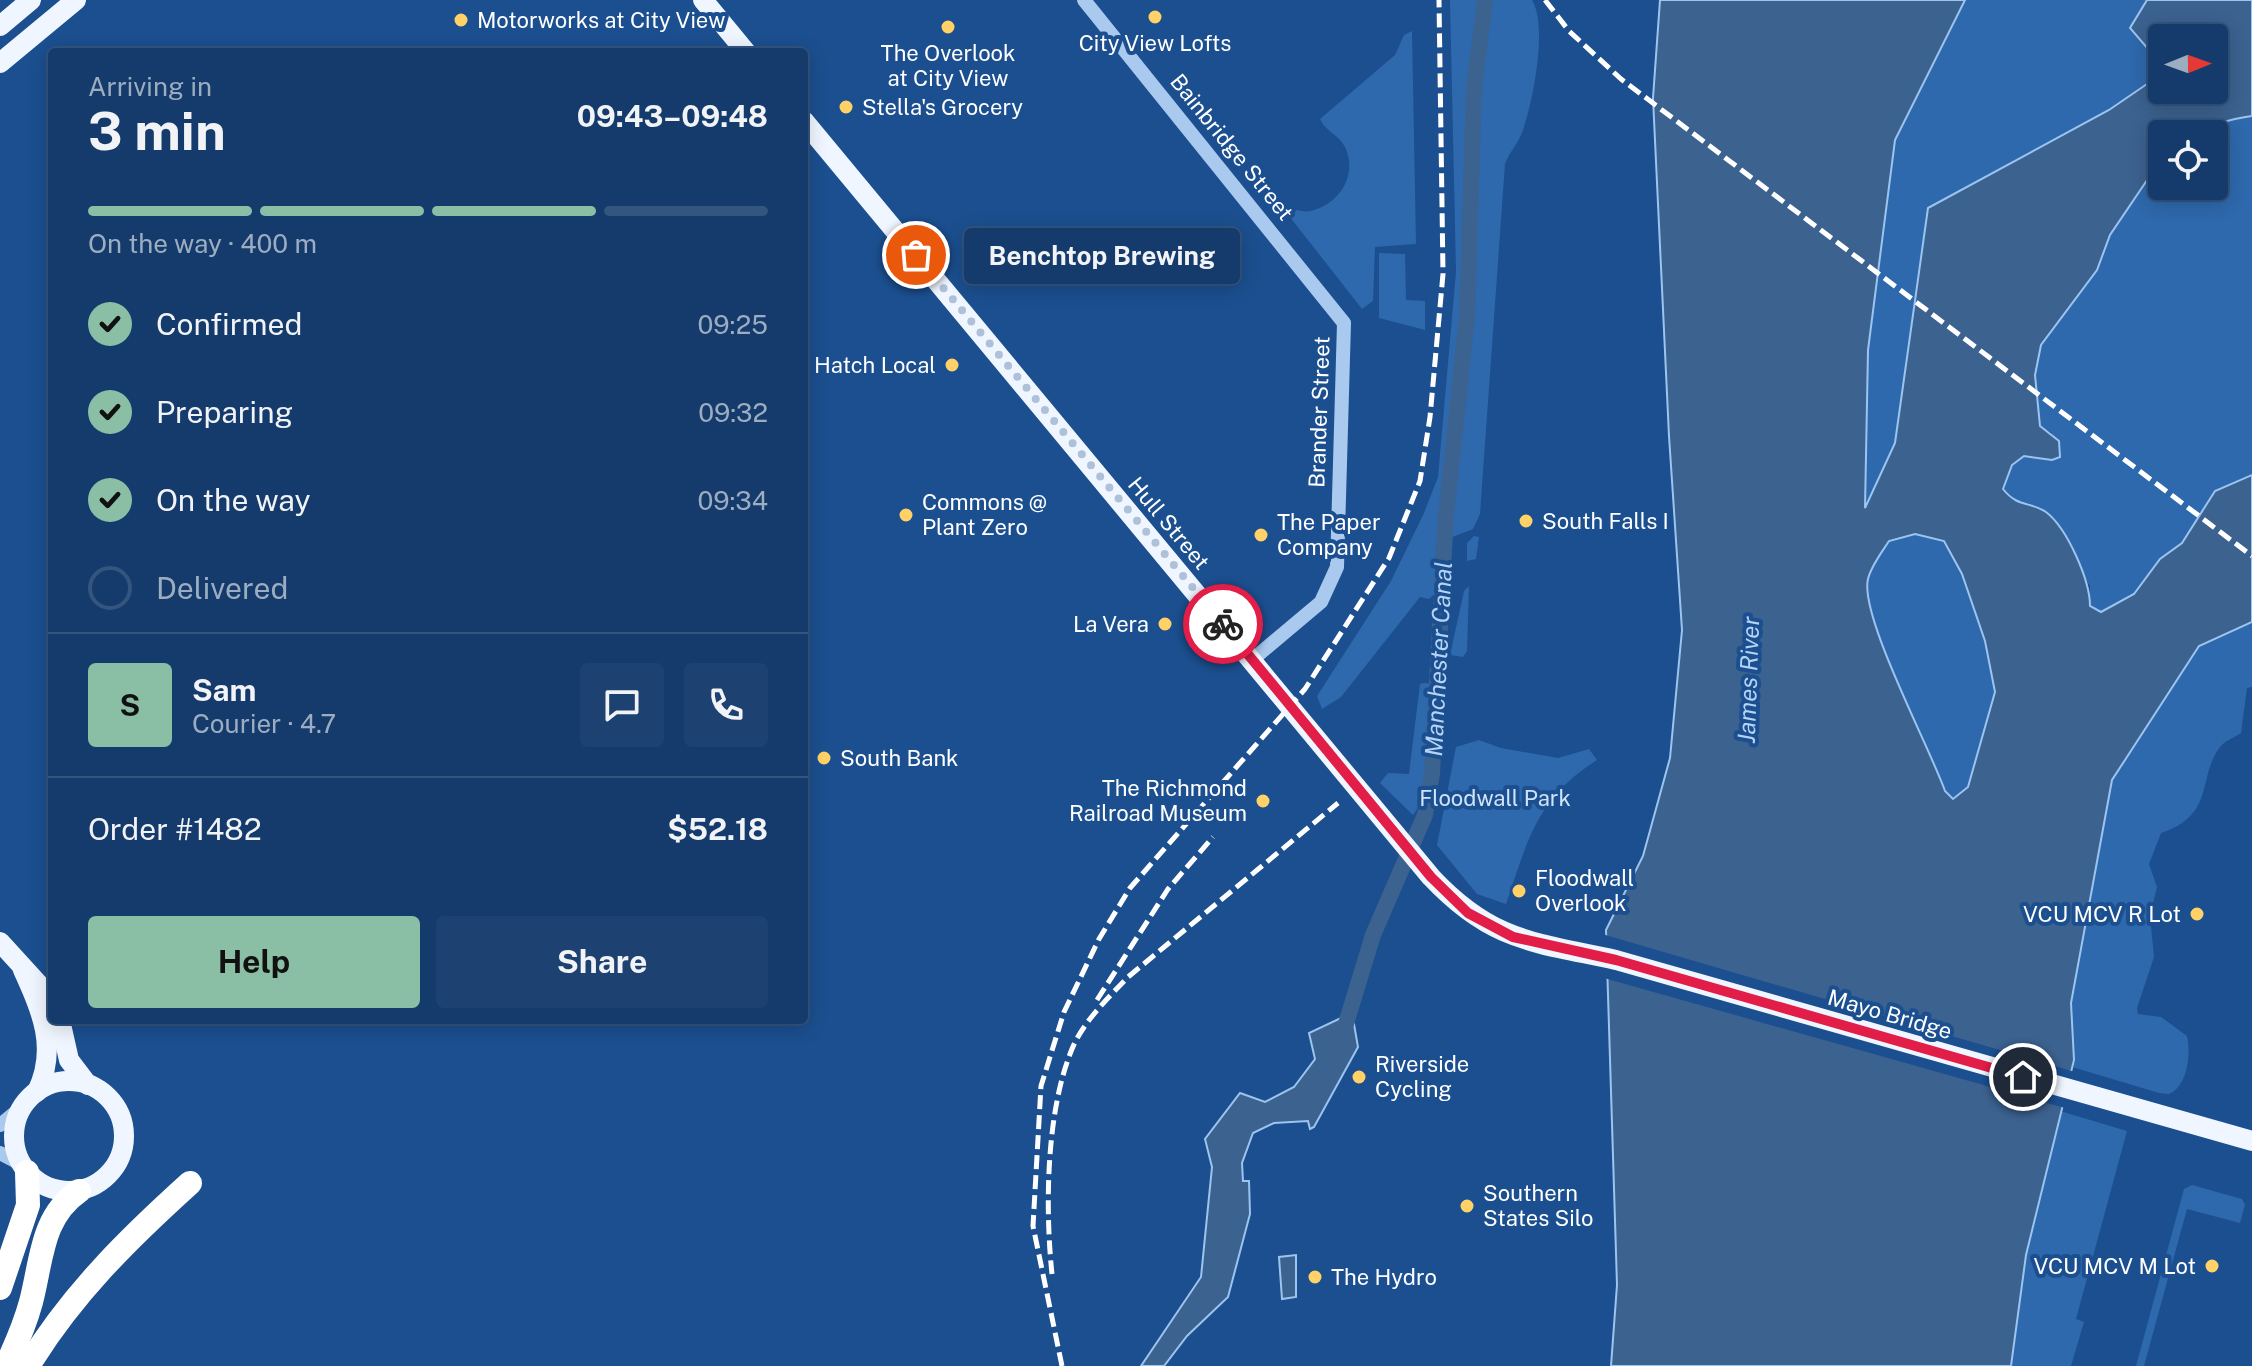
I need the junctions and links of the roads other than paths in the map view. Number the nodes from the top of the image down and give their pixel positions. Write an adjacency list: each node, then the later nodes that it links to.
1 (31, 0): 5 (main road)
2 (76, 0): 7 (main road)
3 (703, 0): 6 (main road)
4 (1084, 0): 9 (street, Bainbridge Street)
5 (0, 26)
6 (743, 48)
7 (0, 63)
8 (808, 126): 10 (main road, Hull Street)
9 (1344, 323): 10 (street, Brander Street)
10 (1252, 660): 11 (main road, Hull Street)
11 (1513, 937): 20 (main road, Mayo Bridge)
12 (0, 942): 13 (main road)
13 (23, 970): 14 (main road); 17 (main road)
14 (48, 995)
15 (61, 1024): 16 (main road)
16 (88, 1085): 17 (main road); 24 (main road)
17 (37, 1092): 18 (main road)
18 (22, 1107): 19 (street); 22 (main road)
19 (0, 1125)
20 (2252, 1141)
21 (0, 1153): 22 (street)
22 (24, 1168): 24 (main road); 25 (highway)
23 (190, 1183): 27 (highway)
24 (79, 1191): 26 (highway)
25 (0, 1288)
26 (6, 1366)
27 (28, 1366)

